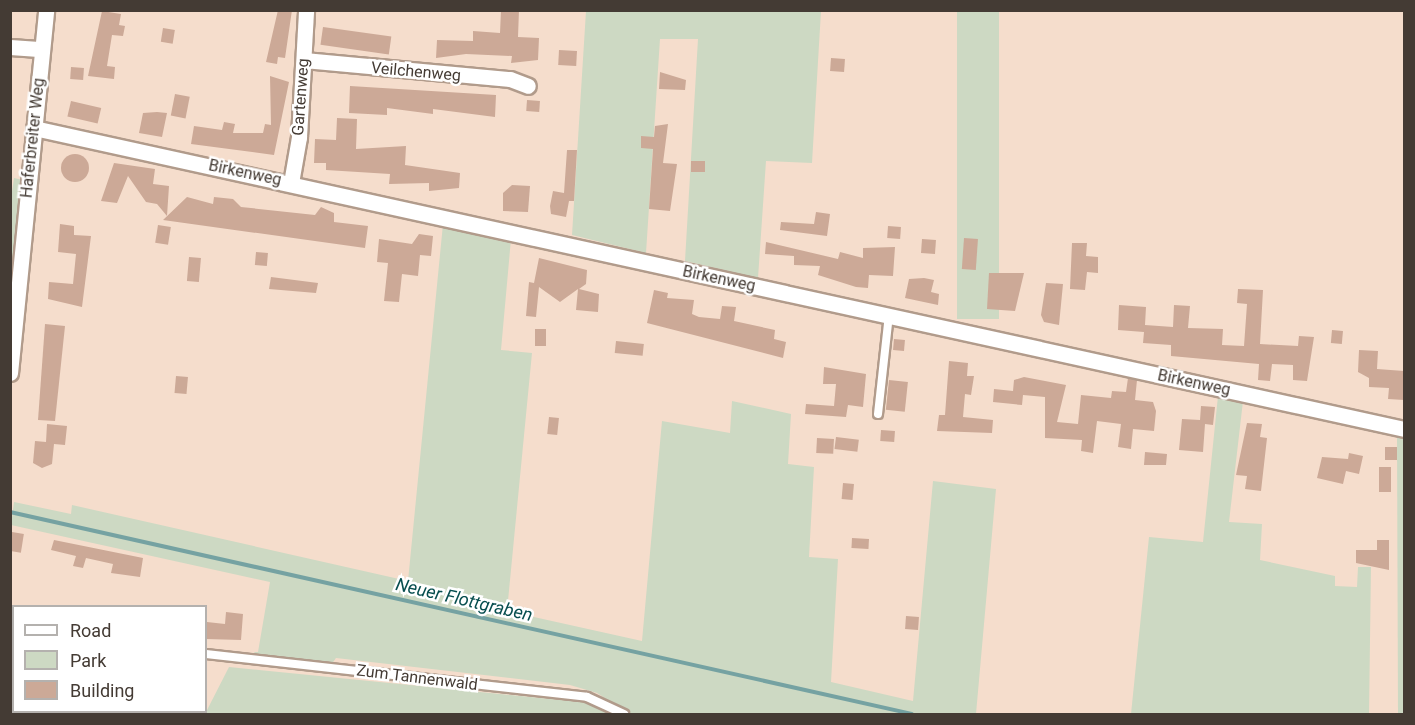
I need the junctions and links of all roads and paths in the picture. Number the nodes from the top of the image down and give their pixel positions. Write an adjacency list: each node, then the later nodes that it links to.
1 (46, 10): 4 (street, Haferbreiter Weg)
2 (306, 10): 5 (street, Gartenweg)
3 (10, 47): 4 (street)
4 (42, 49): 7 (street, Haferbreiter Weg)
5 (304, 60): 6 (street, Veilchenweg); 8 (street, Gartenweg)
6 (528, 86)
7 (34, 128): 8 (street, Birkenweg); 10 (street, Haferbreiter Weg)
8 (291, 183): 9 (street, Birkenweg)
9 (889, 315): 11 (lane); 12 (street, Birkenweg)
10 (10, 373)
11 (878, 414)
12 (1404, 429)
13 (207, 654): 14 (lane, Zum Tannenwald)
14 (624, 714)

